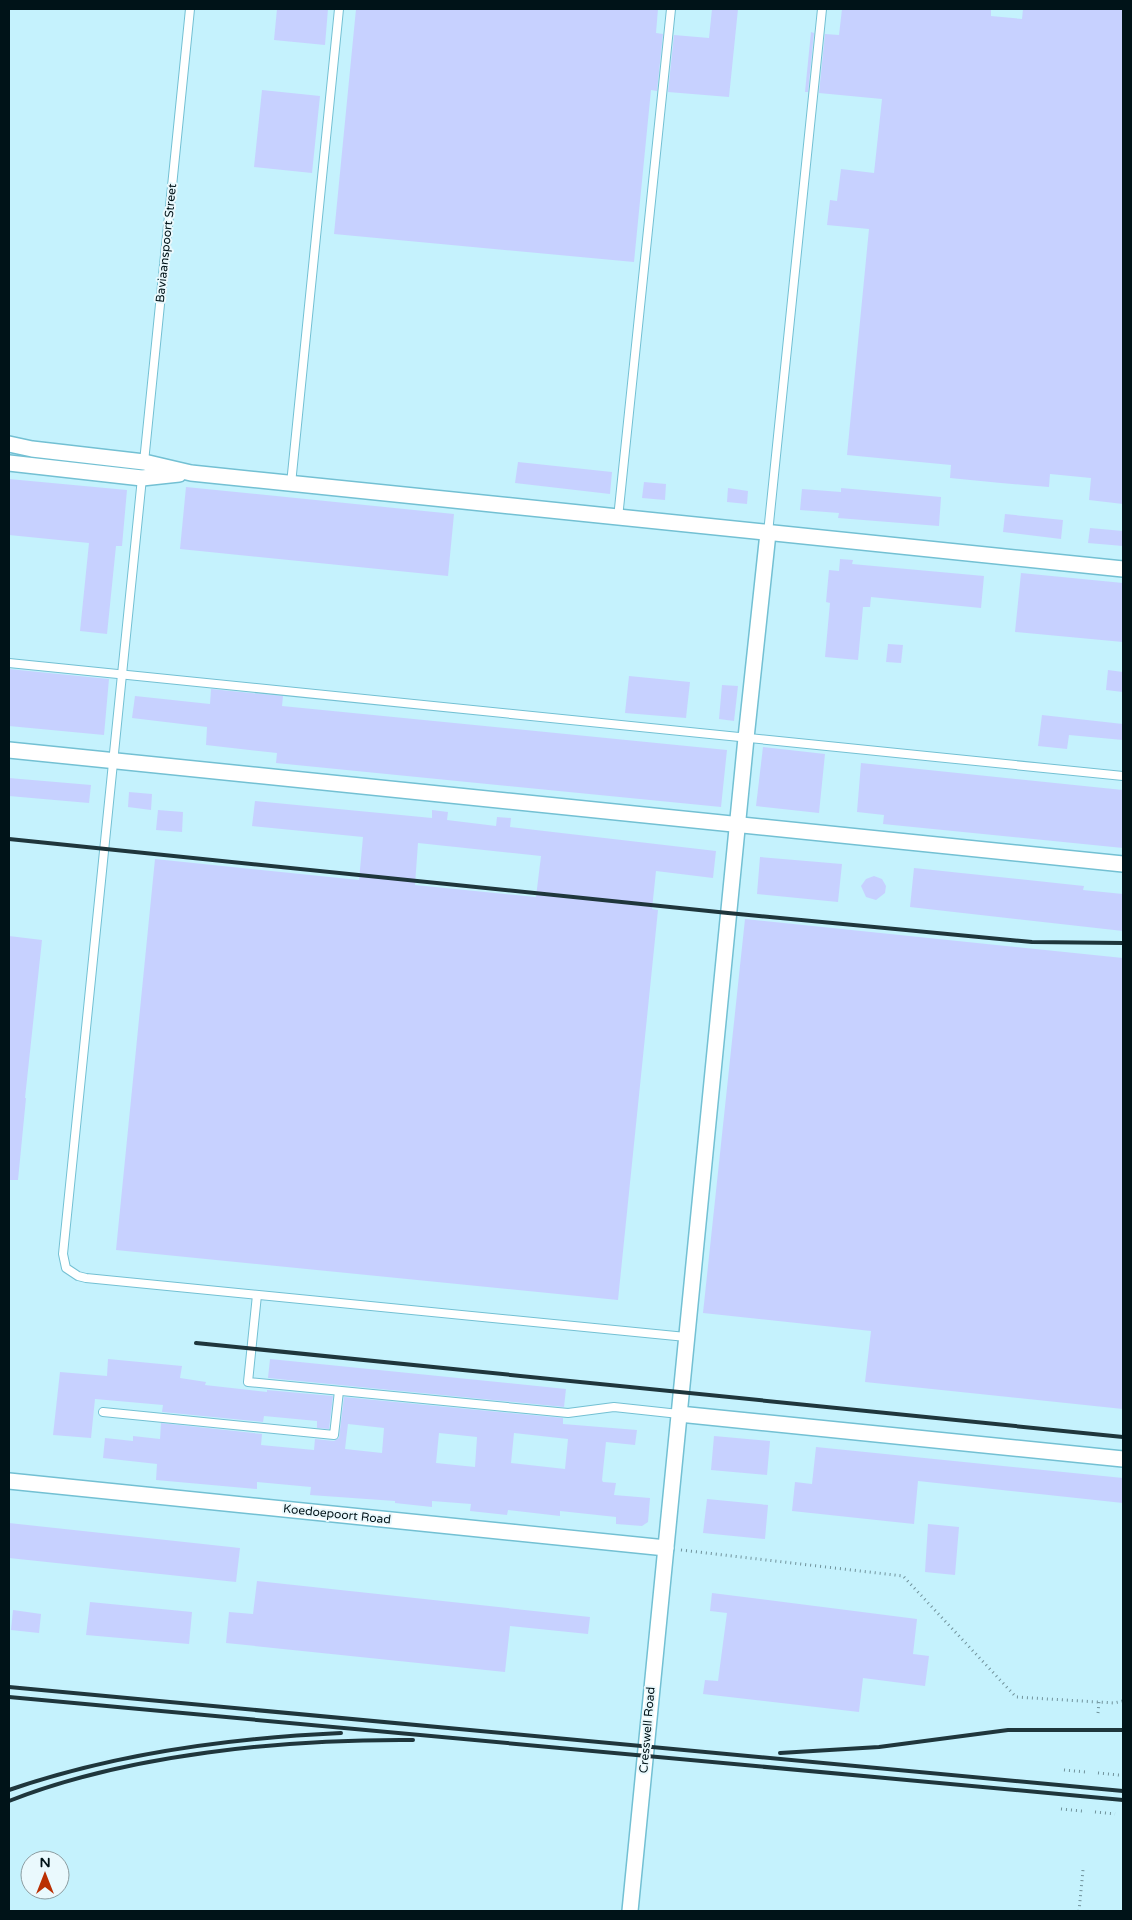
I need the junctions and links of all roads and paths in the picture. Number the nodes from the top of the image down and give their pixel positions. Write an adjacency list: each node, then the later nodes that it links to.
1 (190, 9): 6 (lane, Baviaanspoort Street)
2 (339, 9): 10 (lane)
3 (671, 9): 11 (lane)
4 (822, 9): 12 (lane)
5 (9, 444): 6 (street)
6 (144, 462): 8 (street); 9 (street, Baviaanspoort Street)
7 (9, 463): 9 (street)
8 (190, 474): 9 (street); 10 (street)
9 (142, 478): 15 (lane)
10 (291, 484): 11 (street)
11 (618, 518): 12 (street)
12 (768, 533): 13 (street); 16 (street, Cresswell Road)
13 (1123, 569)
14 (9, 663): 15 (lane)
15 (122, 674): 16 (lane); 18 (lane)
16 (746, 738): 19 (lane); 20 (street, Cresswell Road)
17 (9, 750): 18 (street)
18 (114, 760): 20 (street); 22 (lane)
19 (1123, 776)
20 (737, 825): 21 (street); 23 (street, Cresswell Road)
21 (1123, 864)
22 (257, 1295): 23 (lane); 24 (lane)
23 (686, 1337): 26 (street, Cresswell Road)
24 (338, 1391): 25 (lane); 26 (lane)
25 (103, 1412)
26 (679, 1414): 27 (street); 29 (street, Cresswell Road)
27 (1123, 1459)
28 (9, 1481): 29 (street, Koedoepoort Road)
29 (666, 1548): 31 (path); 42 (street, Cresswell Road)
30 (1123, 1701): 31 (path)
31 (1099, 1702): 32 (path)
32 (1098, 1713)
33 (1064, 1770): 34 (path)
34 (1086, 1772)
35 (1098, 1773): 36 (path)
36 (1119, 1775)
37 (1061, 1809): 38 (path)
38 (1082, 1811)
39 (1094, 1812): 40 (path)
40 (1115, 1814)
41 (1083, 1870): 43 (path)
42 (630, 1911)
43 (1079, 1911)

